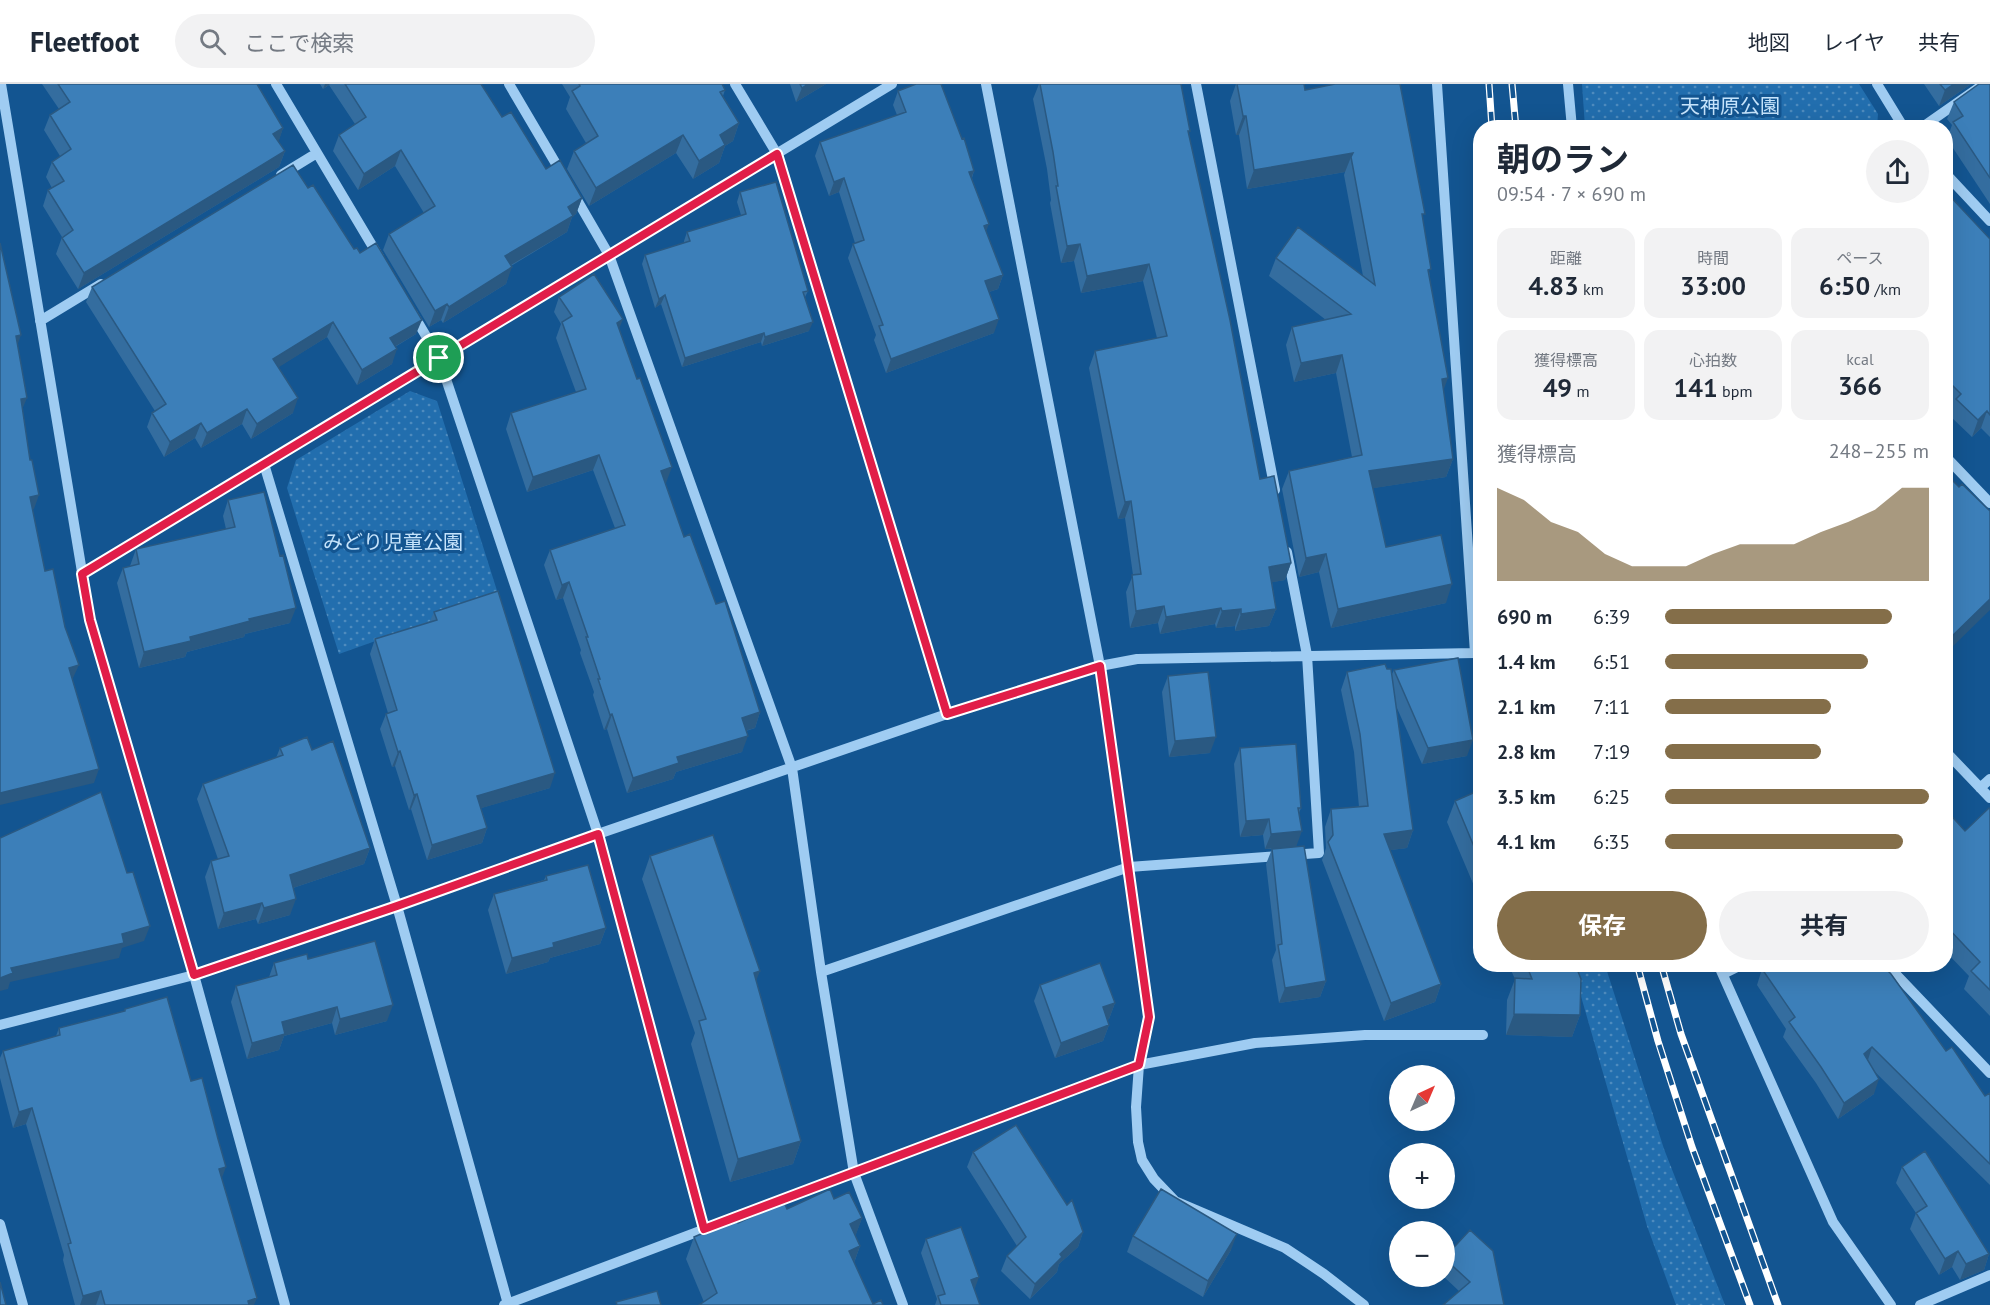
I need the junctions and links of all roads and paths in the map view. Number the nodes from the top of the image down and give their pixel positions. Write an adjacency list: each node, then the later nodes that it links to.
1 (1, 84): 24 (street)
2 (276, 84): 15 (street)
3 (509, 84): 20 (street)
4 (735, 84): 16 (street)
5 (892, 84): 16 (street)
6 (986, 84): 35 (street)
7 (1196, 84): 29 (street)
8 (1437, 84): 32 (street)
9 (1568, 84): 12 (street)
10 (1877, 84): 13 (street)
11 (1984, 84): 14 (street)
12 (1571, 120)
13 (1899, 120)
14 (1932, 120)
15 (317, 153): 18 (street); 21 (street)
16 (777, 154): 20 (street); 36 (street)
17 (1953, 181): 19 (street)
18 (268, 183)
19 (1990, 221)
20 (609, 255): 25 (street); 38 (street)
21 (384, 266)
22 (109, 279): 24 (street)
23 (408, 307): 25 (street)
24 (40, 321): 31 (street)
25 (439, 358): 26 (street); 42 (street)
26 (264, 464): 31 (street); 44 (street)
27 (1953, 464): 28 (street)
28 (1990, 503)
29 (1278, 504)
30 (1284, 539): 34 (street)
31 (82, 574): 48 (street)
32 (1473, 623)
33 (1473, 653): 34 (street)
34 (1307, 655): 35 (street); 43 (street)
35 (1100, 666): 36 (street); 43 (street)
36 (947, 714): 38 (street)
37 (1953, 759): 40 (street)
38 (792, 768): 42 (street); 45 (street)
39 (1990, 779): 40 (street)
40 (1980, 788): 41 (street)
41 (1990, 798)
42 (598, 834): 44 (street); 55 (street)
43 (1130, 867): 45 (street); 51 (street)
44 (397, 906): 48 (street); 58 (street)
45 (821, 972): 53 (street)
46 (1722, 972): 63 (street)
47 (1894, 972): 52 (street)
48 (194, 975): 49 (street); 60 (street)
49 (0, 1025)
50 (1483, 1035): 51 (street)
51 (1139, 1065): 53 (street); 62 (street)
52 (1990, 1073)
53 (854, 1173): 55 (street); 61 (street)
54 (0, 1224): 56 (street)
55 (704, 1229): 58 (street)
56 (2, 1240): 59 (street)
57 (1990, 1275): 64 (street)
58 (506, 1304)
59 (23, 1305)
60 (285, 1305)
61 (903, 1305)
62 (1364, 1305)
63 (1891, 1305)
64 (1920, 1305)

